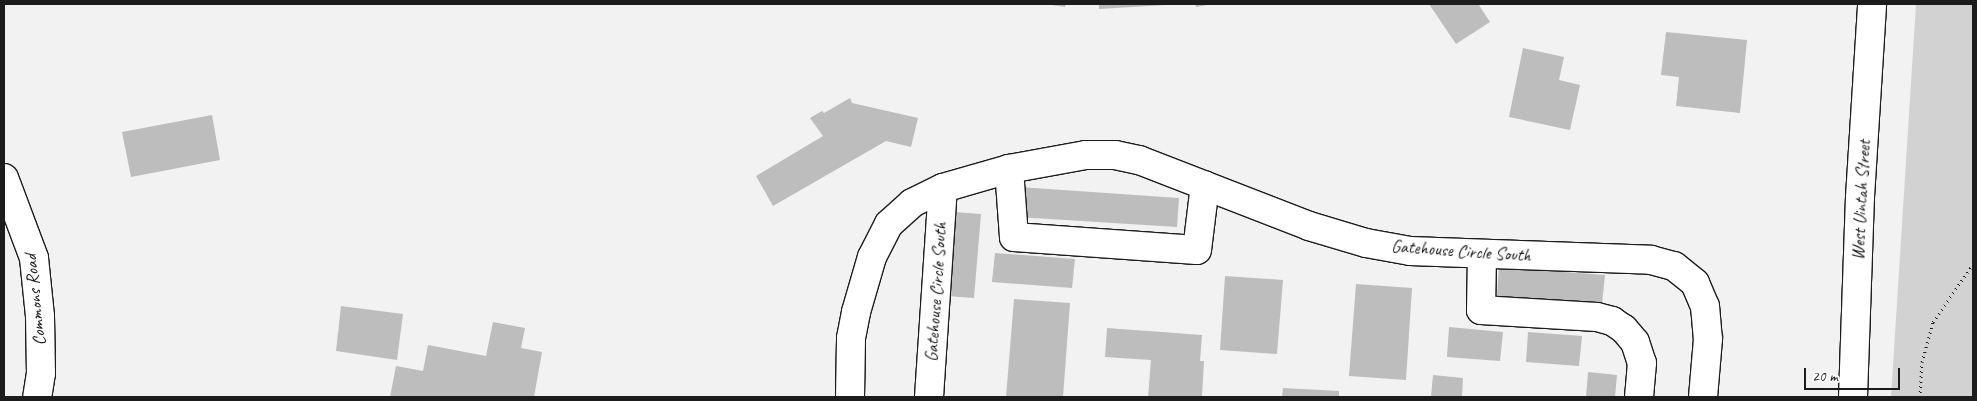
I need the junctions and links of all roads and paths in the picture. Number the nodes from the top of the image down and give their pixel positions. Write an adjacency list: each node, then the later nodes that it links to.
1 (1872, 4): 13 (street, West Uintah Street)
2 (1010, 170): 4 (street, Gatehouse Circle South); 4 (street); 5 (street, Gatehouse Circle South)
3 (4, 178): 8 (street, Commons Road)
4 (1205, 184): 6 (street, Gatehouse Circle South)
5 (942, 188): 9 (street, Gatehouse Circle South); 10 (street, Gatehouse Circle South)
6 (1482, 254): 11 (street); 12 (street, Gatehouse Circle South)
7 (1973, 264): 14 (path)
8 (37, 397)
9 (850, 397)
10 (928, 397)
11 (1639, 397)
12 (1703, 397)
13 (1853, 397)
14 (1920, 397)

